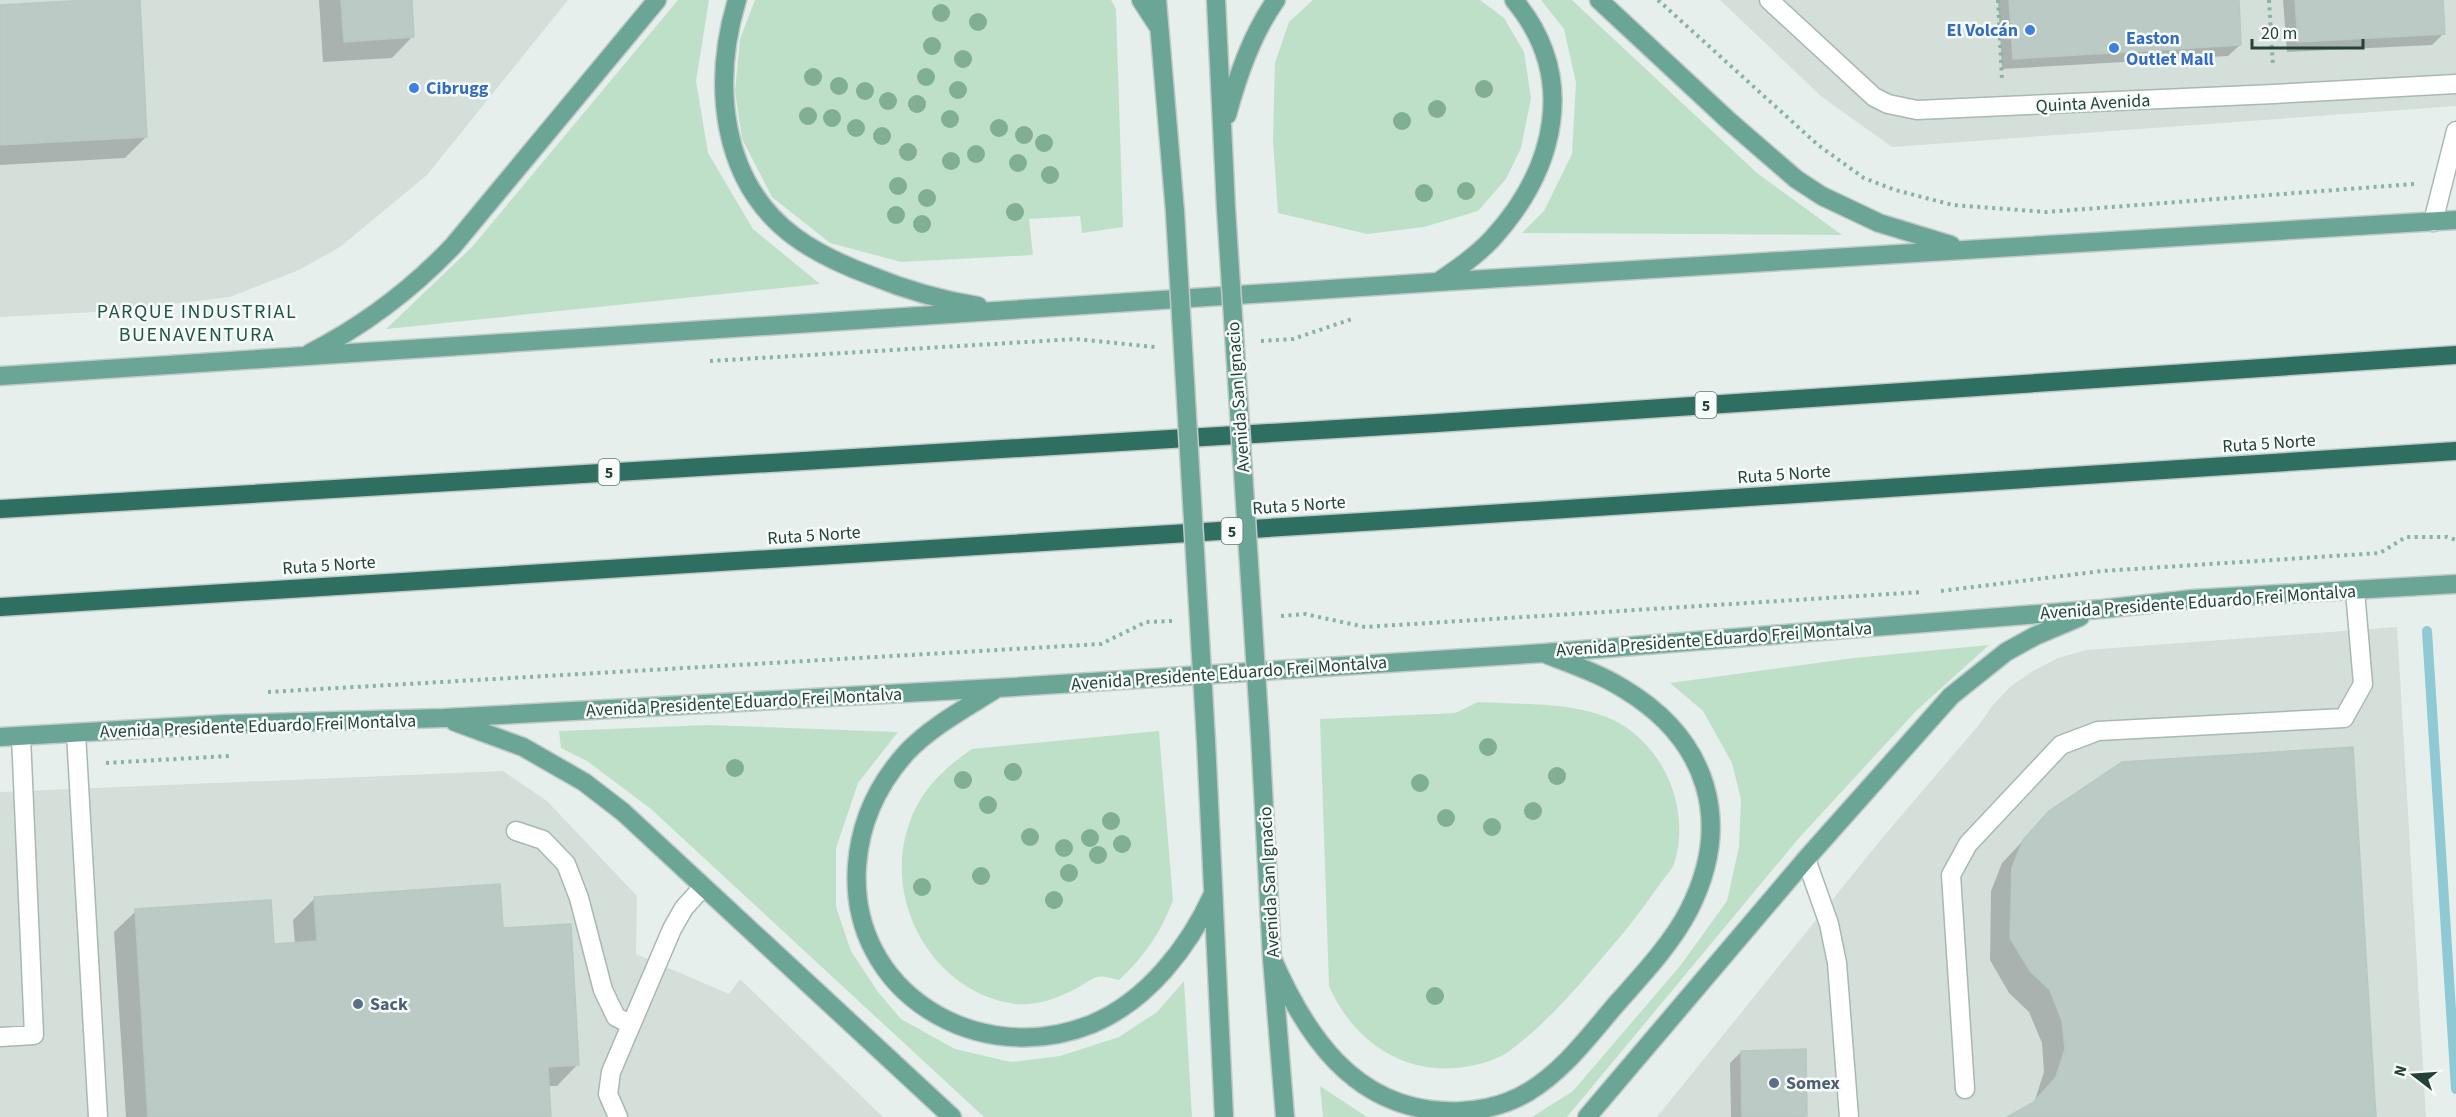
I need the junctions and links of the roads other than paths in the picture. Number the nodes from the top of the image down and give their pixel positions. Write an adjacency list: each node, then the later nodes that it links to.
1 (657, 0): 20 (main road)
2 (737, 0): 18 (main road)
3 (1141, 0): 10 (main road)
4 (1157, 0): 10 (main road)
5 (1216, 0): 12 (main road, Avenida San Ignacio)
6 (1276, 0): 12 (main road)
7 (1514, 0): 17 (main road)
8 (1599, 0): 16 (main road)
9 (1769, 0): 11 (lane, Quinta Avenida)
10 (1159, 28): 37 (main road, bridge)
11 (2456, 84)
12 (1223, 131): 38 (main road, Avenida San Ignacio, bridge)
13 (2456, 131): 15 (lane)
14 (2456, 220): 15 (main road)
15 (2433, 222): 16 (main road)
16 (1970, 250): 17 (main road)
17 (1437, 282): 18 (main road)
18 (1006, 310): 20 (main road)
19 (2456, 355): 23 (highway, 5)
20 (304, 357): 21 (main road)
21 (0, 376)
22 (2456, 452): 26 (highway, Ruta 5 Norte / 5)
23 (0, 508)
24 (2456, 584): 25 (main road, Avenida Presidente Eduardo Frei Montalva)
25 (2355, 591): 27 (main road, Avenida Presidente Eduardo Frei Montalva); 41 (lane)
26 (2, 607)
27 (2102, 609): 28 (main road, Avenida Presidente Eduardo Frei Montalva); 35 (main road)
28 (1544, 653): 29 (main road, Avenida Presidente Eduardo Frei Montalva); 38 (main road)
29 (997, 688): 30 (main road, Avenida Presidente Eduardo Frei Montalva); 37 (main road)
30 (444, 718): 31 (main road, Avenida Presidente Eduardo Frei Montalva); 36 (main road)
31 (76, 733): 32 (main road, Avenida Presidente Eduardo Frei Montalva); 42 (lane)
32 (21, 736): 33 (main road, Avenida Presidente Eduardo Frei Montalva); 40 (lane)
33 (0, 738)
34 (516, 831): 39 (lane)
35 (1806, 859): 47 (main road); 48 (lane)
36 (703, 886): 39 (lane); 44 (main road)
37 (1213, 894): 45 (main road)
38 (1272, 958): 46 (main road, Avenida San Ignacio)
39 (630, 1024): 43 (lane)
40 (0, 1037)
41 (1965, 1089)
42 (98, 1117)
43 (618, 1117)
44 (952, 1117)
45 (1224, 1117)
46 (1285, 1117)
47 (1587, 1117)
48 (1849, 1117)

